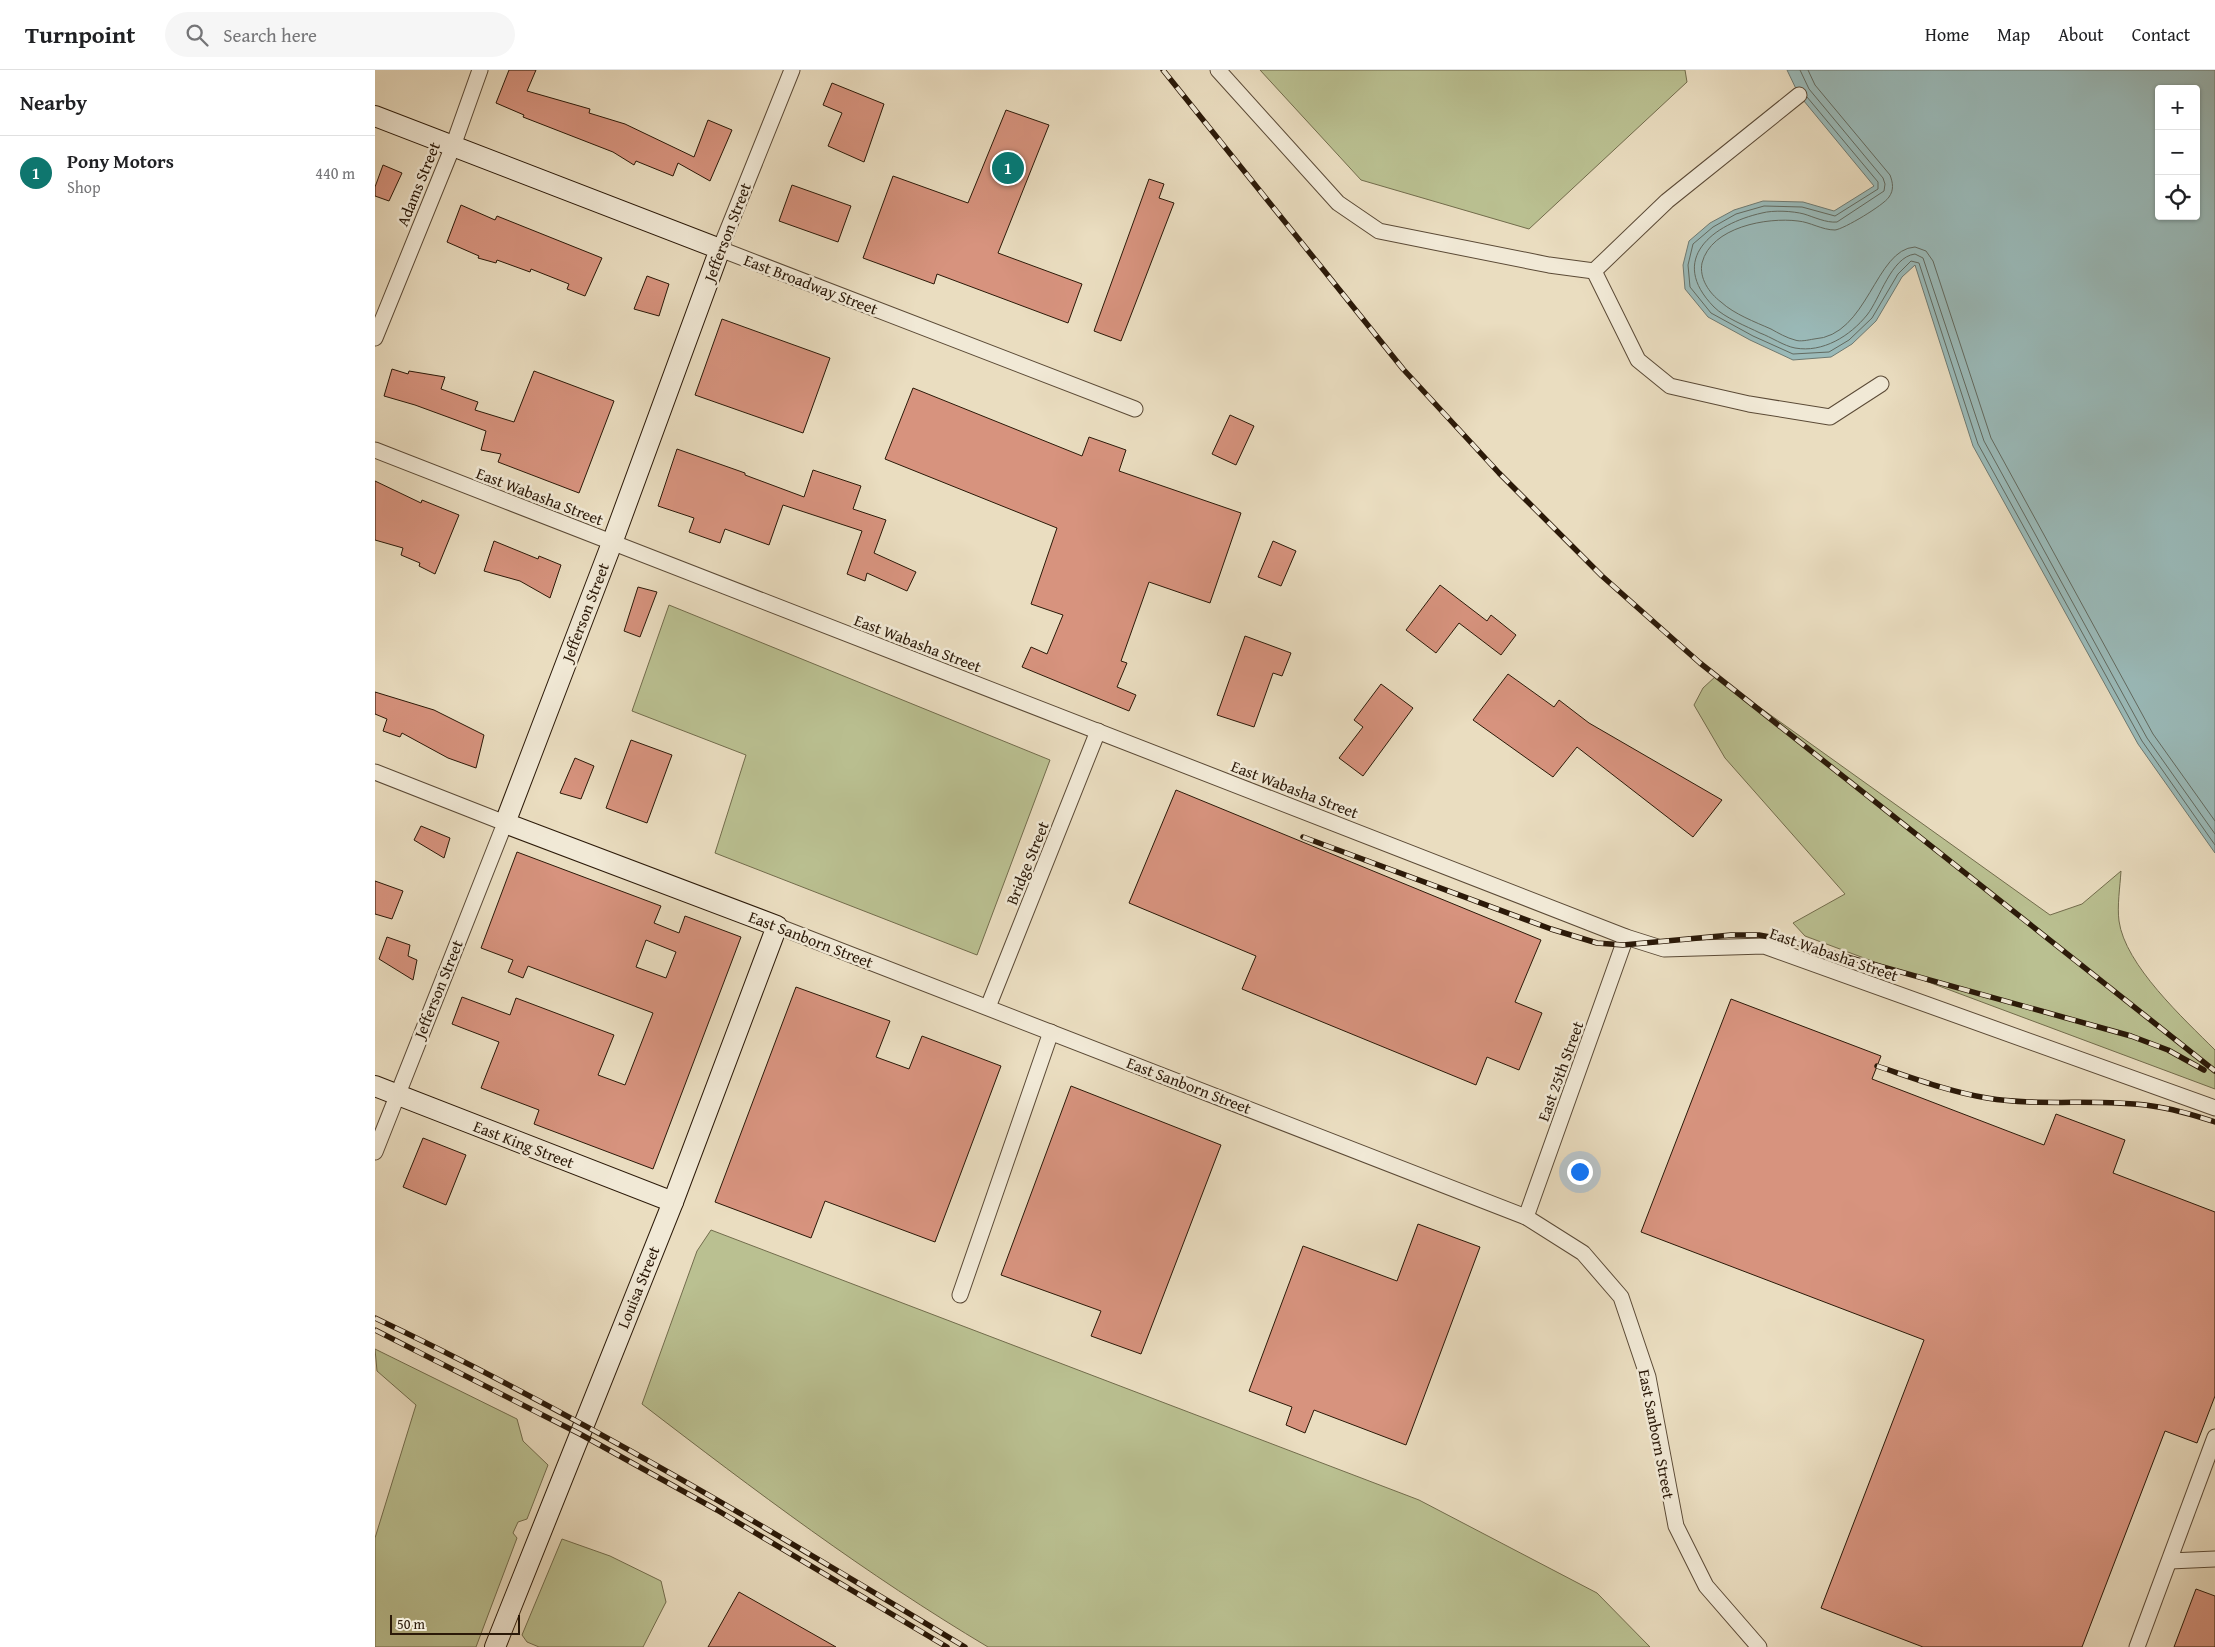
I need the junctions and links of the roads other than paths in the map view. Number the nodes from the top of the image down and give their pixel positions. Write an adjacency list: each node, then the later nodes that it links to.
1 (480, 70): 6 (street, Adams Street)
2 (792, 70): 7 (street, Jefferson Street)
3 (1218, 70): 8 (street)
4 (1799, 95): 8 (street)
5 (375, 116): 6 (street, East Broadway Street)
6 (453, 146): 7 (street, East Broadway Street); 9 (street, Adams Street)
7 (720, 249): 11 (street, East Broadway Street); 13 (street, Jefferson Street)
8 (1594, 271): 10 (street)
9 (375, 338)
10 (1881, 384)
11 (1135, 409)
12 (375, 450): 13 (street, East Wabasha Street)
13 (612, 543): 14 (street, East Wabasha Street); 16 (street, Jefferson Street)
14 (1098, 732): 18 (street, East Wabasha Street); 19 (street, Bridge Street)
15 (375, 772): 16 (street, East Sanborn Street)
16 (505, 823): 17 (street, East Sanborn Street); 22 (street, Jefferson Street)
17 (777, 926): 19 (street, East Sanborn Street); 25 (street, Louisa Street)
18 (1626, 937): 23 (street, East Wabasha Street); 26 (street, East 25th Street)
19 (988, 1008): 20 (street, East Sanborn Street)
20 (1051, 1032): 26 (street, East Sanborn Street); 27 (street)
21 (375, 1086): 22 (street, East King Street)
22 (396, 1094): 24 (street, Jefferson Street); 25 (street, East King Street)
23 (2215, 1108)
24 (375, 1152)
25 (673, 1202): 31 (street, Louisa Street)
26 (1526, 1217): 32 (street, East Sanborn Street)
27 (960, 1295)
28 (2215, 1437): 30 (street)
29 (2215, 1558): 30 (street)
30 (2170, 1561): 33 (street)
31 (495, 1647)
32 (1759, 1647)
33 (2137, 1647)

